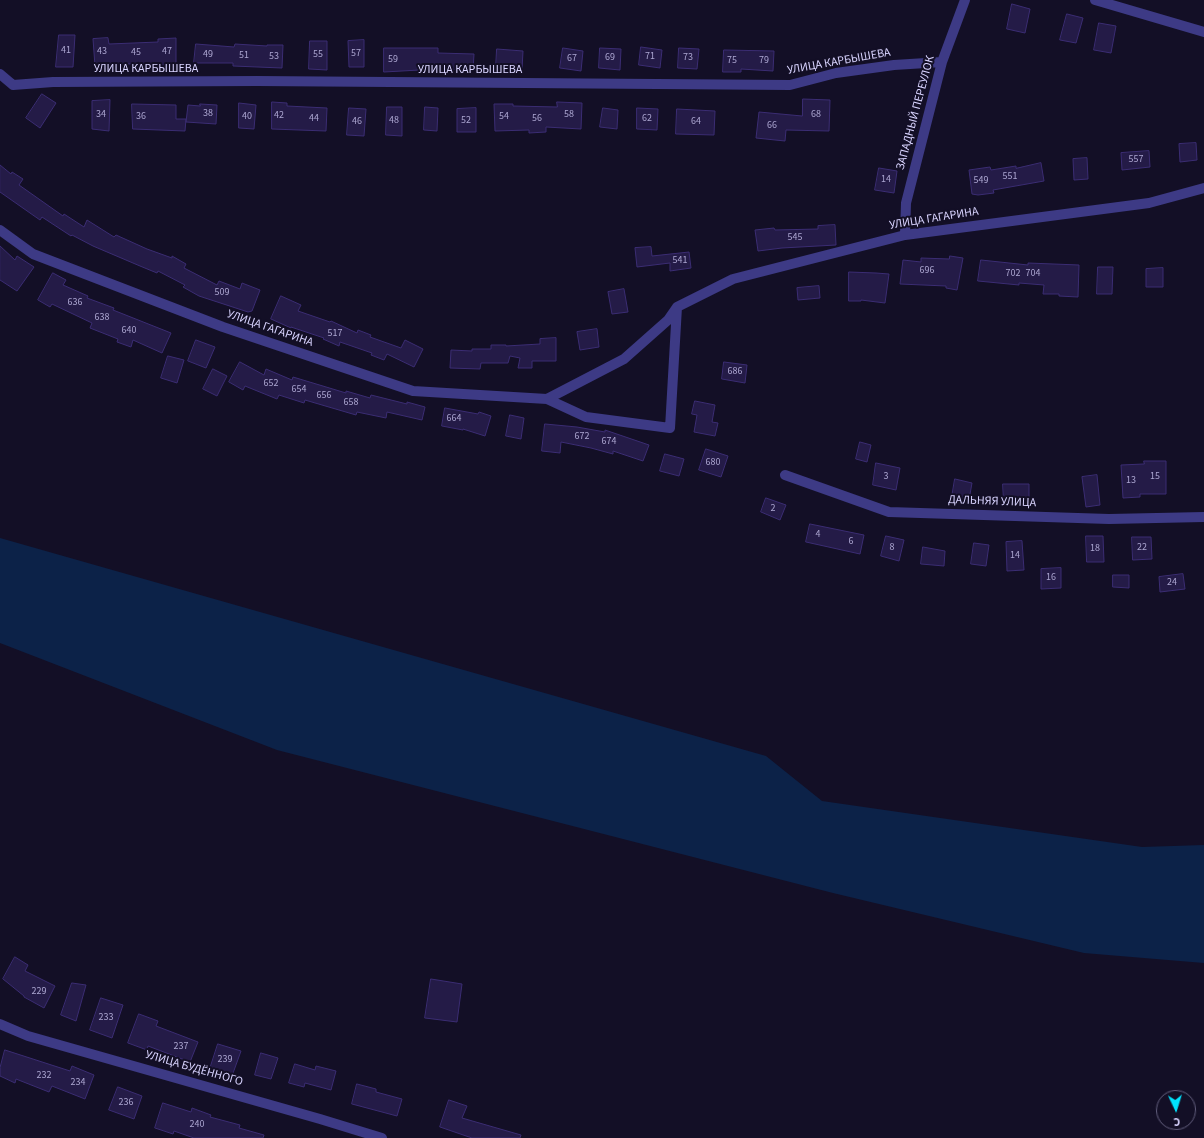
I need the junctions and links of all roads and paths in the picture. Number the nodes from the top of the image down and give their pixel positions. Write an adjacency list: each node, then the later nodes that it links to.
1 (965, 0): 4 (street, ЗАПАДНЫЙ ПЕРЕУЛОК)
2 (1095, 0): 3 (street)
3 (1204, 32)
4 (942, 62): 5 (street, УЛИЦА КАРБЫШЕВА); 8 (street, ЗАПАДНЫЙ ПЕРЕУЛОК)
5 (0, 74)
6 (1204, 188): 8 (street, УЛИЦА ГАГАРИНА)
7 (0, 230): 10 (street, УЛИЦА ГАГАРИНА)
8 (905, 235): 9 (street, УЛИЦА ГАГАРИНА)
9 (677, 307): 10 (street, УЛИЦА ГАГАРИНА); 10 (street, УЛИЦА ГАГАРИНА)
10 (547, 399)
11 (785, 475): 12 (street, ДАЛЬНЯЯ УЛИЦА)
12 (1204, 517)
13 (0, 1024): 14 (street, УЛИЦА БУДЁННОГО)
14 (382, 1138)

